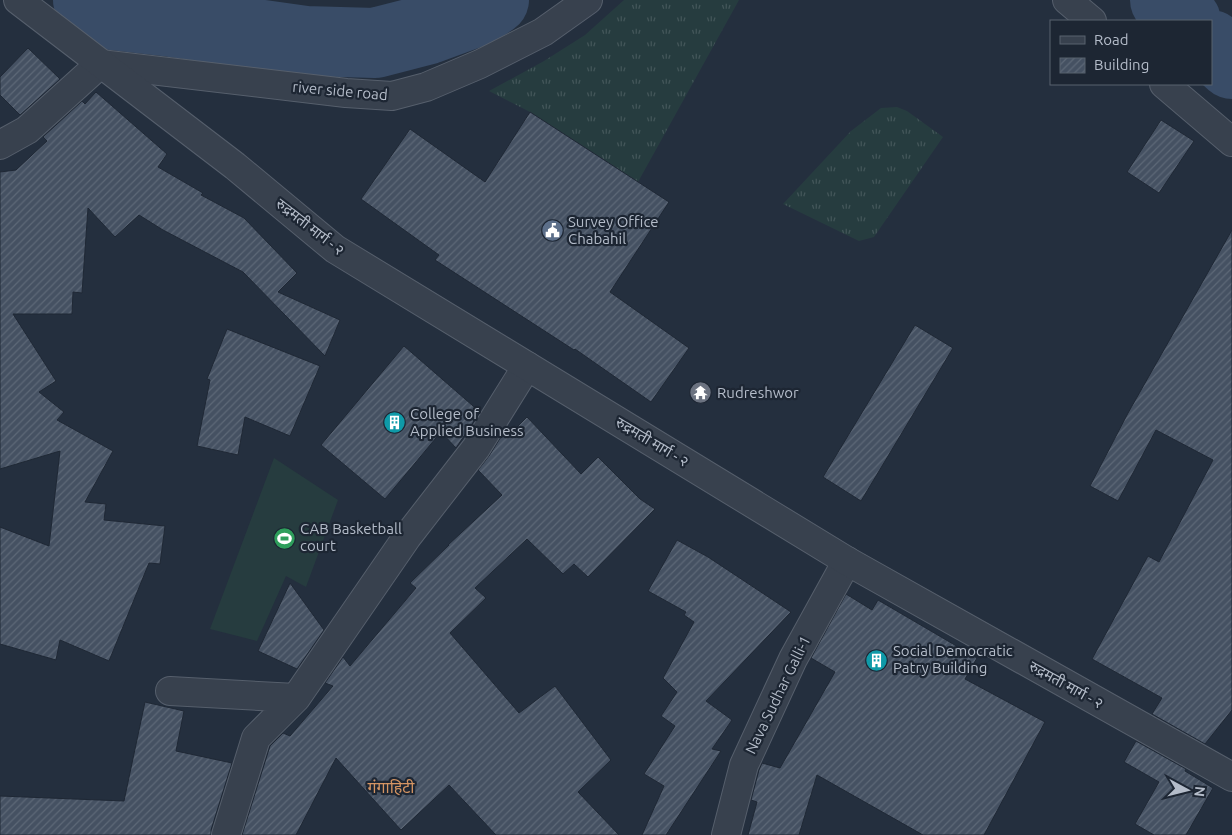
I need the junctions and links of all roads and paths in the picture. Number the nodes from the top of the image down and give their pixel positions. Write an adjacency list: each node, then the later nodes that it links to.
1 (18, 0): 5 (street, रुद्रमती मार्ग ‍- २)
2 (588, 0): 5 (street, river side road)
3 (1067, 0): 4 (street)
4 (1091, 20)
5 (100, 64): 8 (street); 9 (street, रुद्रमती मार्ग ‍- २)
6 (1165, 85): 7 (street)
7 (1232, 142)
8 (0, 145)
9 (527, 366): 10 (street, रुद्रमती मार्ग ‍- २); 12 (street)
10 (847, 561): 13 (street, रुद्रमती मार्ग ‍- २); 15 (street, Nava Sudhar Galli-1)
11 (170, 691): 12 (street)
12 (296, 698): 14 (street)
13 (1232, 778)
14 (226, 835)
15 (726, 835)

